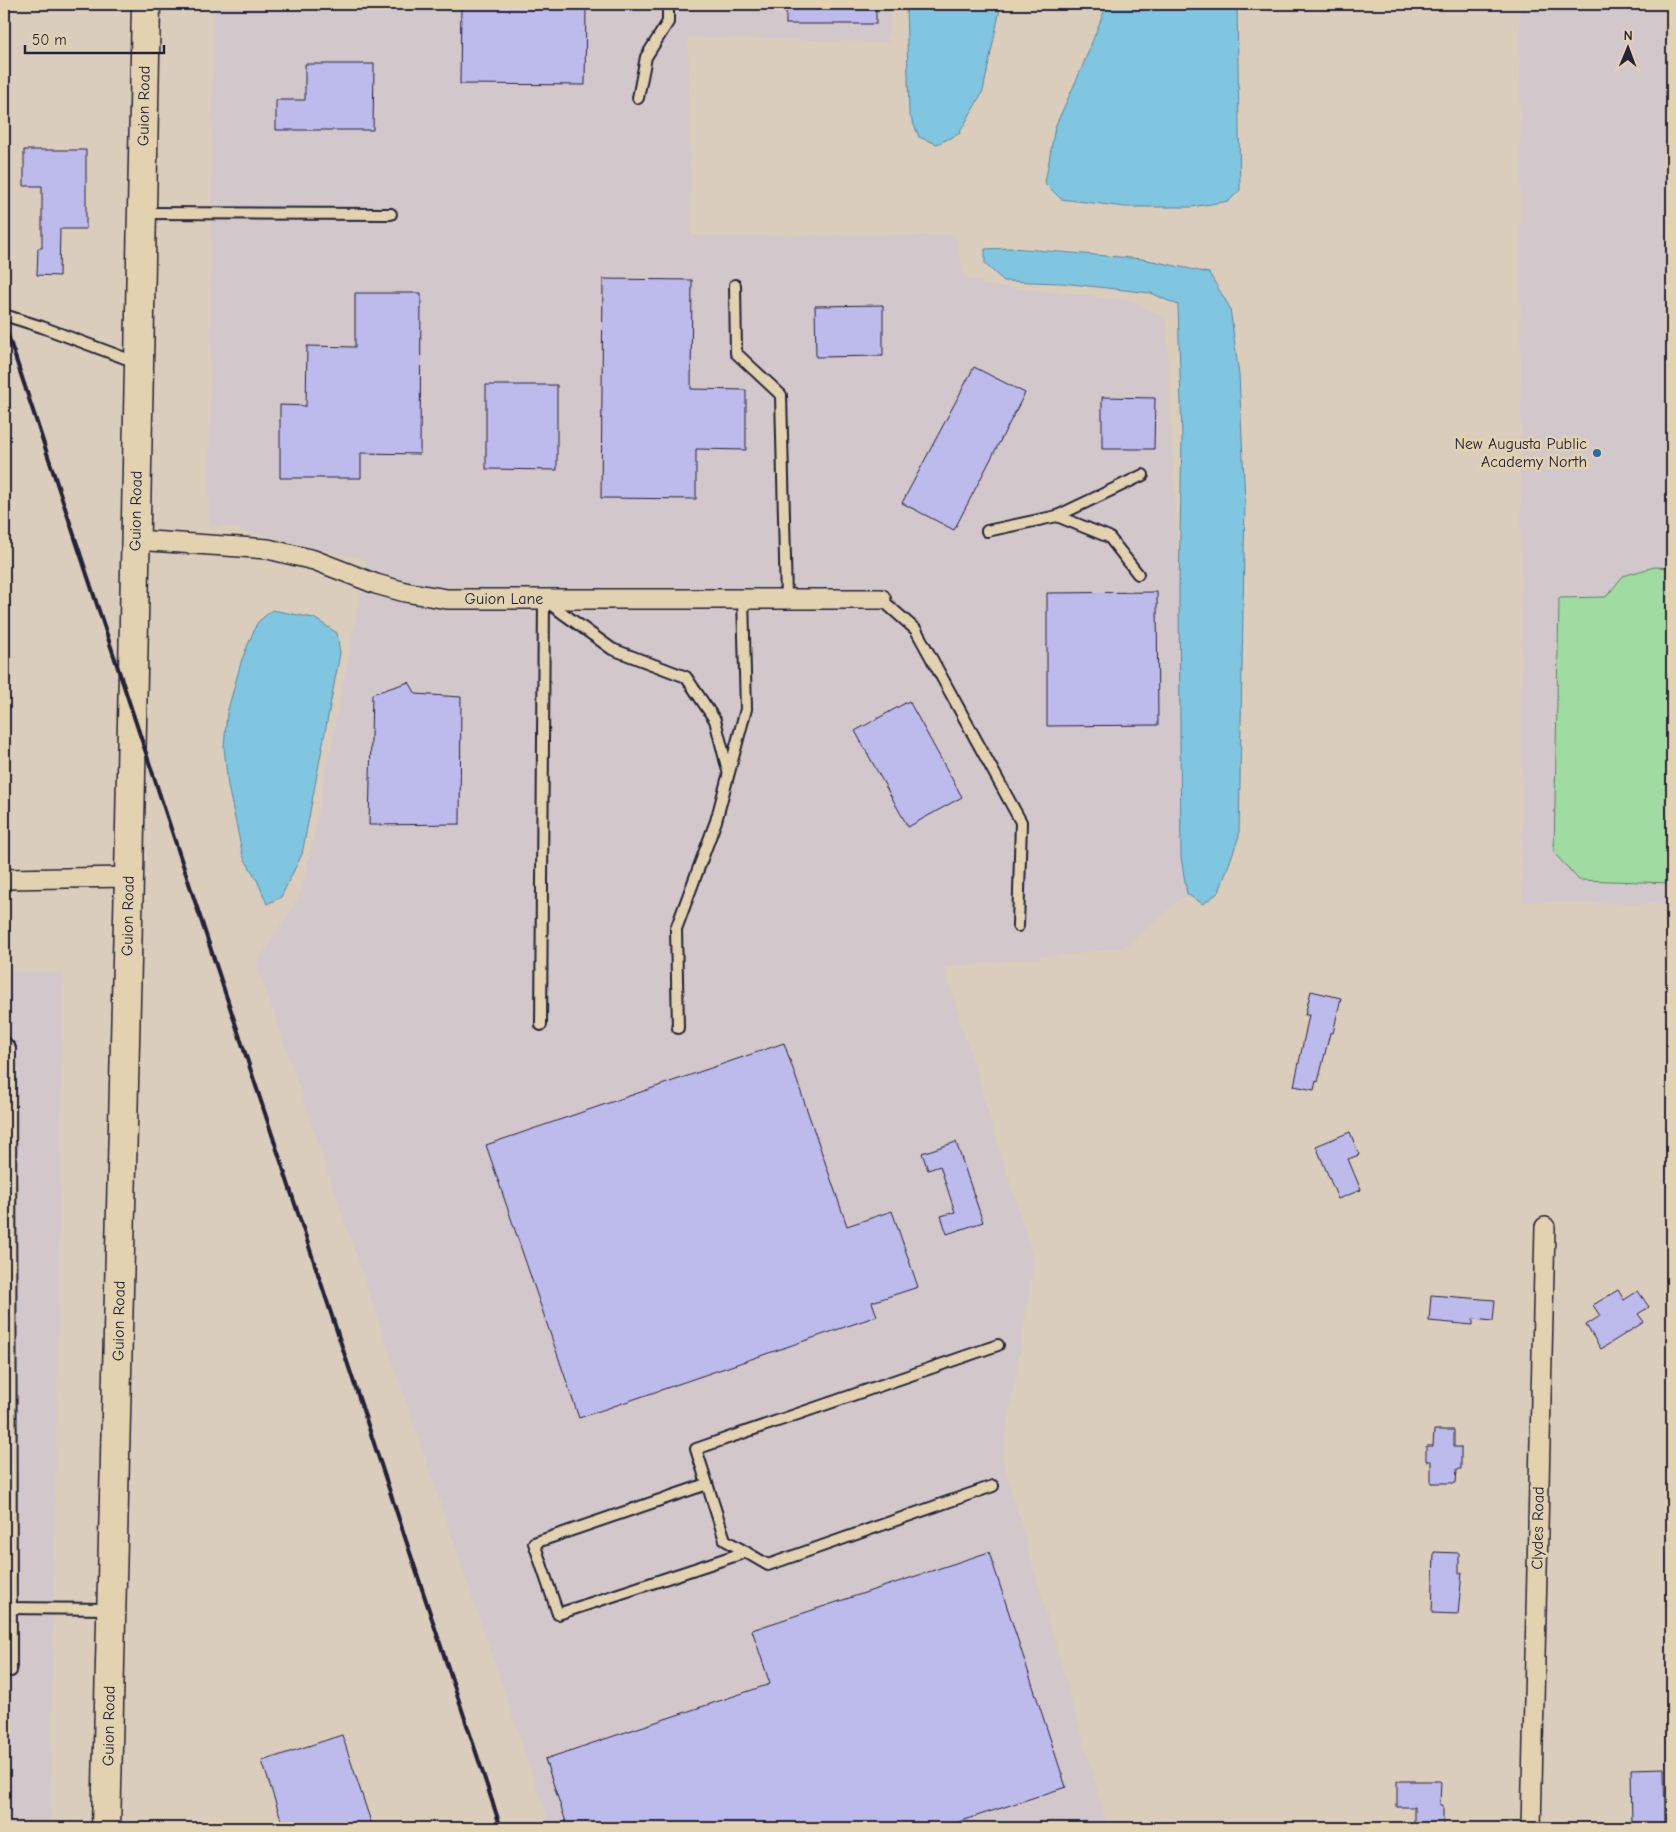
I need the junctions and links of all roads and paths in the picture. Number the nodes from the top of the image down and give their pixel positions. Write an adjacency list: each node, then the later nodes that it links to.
1 (146, 4): 4 (street, Guion Road)
2 (668, 4): 3 (lane)
3 (638, 98)
4 (142, 212): 5 (lane); 8 (street, Guion Road)
5 (391, 214)
6 (735, 285): 16 (lane)
7 (4, 315): 8 (lane)
8 (138, 364): 12 (street, Guion Road)
9 (1143, 476): 10 (lane)
10 (1057, 516): 11 (lane); 13 (lane)
11 (988, 531)
12 (135, 540): 14 (street, Guion Lane); 19 (street, Guion Road)
13 (1138, 574)
14 (544, 599): 15 (street, Guion Lane); 18 (lane); 22 (lane)
15 (743, 599): 16 (street, Guion Lane); 18 (lane)
16 (786, 599): 17 (street, Guion Lane)
17 (881, 599): 21 (lane)
18 (729, 772): 23 (lane)
19 (129, 877): 20 (street); 31 (street, Guion Road)
20 (4, 878)
21 (1018, 926)
22 (541, 1025)
23 (678, 1028)
24 (4, 1041): 30 (lane)
25 (1545, 1228): 34 (street, Clydes Road)
26 (998, 1345): 27 (lane)
27 (707, 1484): 29 (lane); 29 (lane)
28 (993, 1486): 29 (lane)
29 (746, 1552)
30 (8, 1609): 31 (lane); 32 (lane)
31 (112, 1609): 33 (street, Guion Road)
32 (12, 1671)
33 (106, 1828)
34 (1531, 1828)

